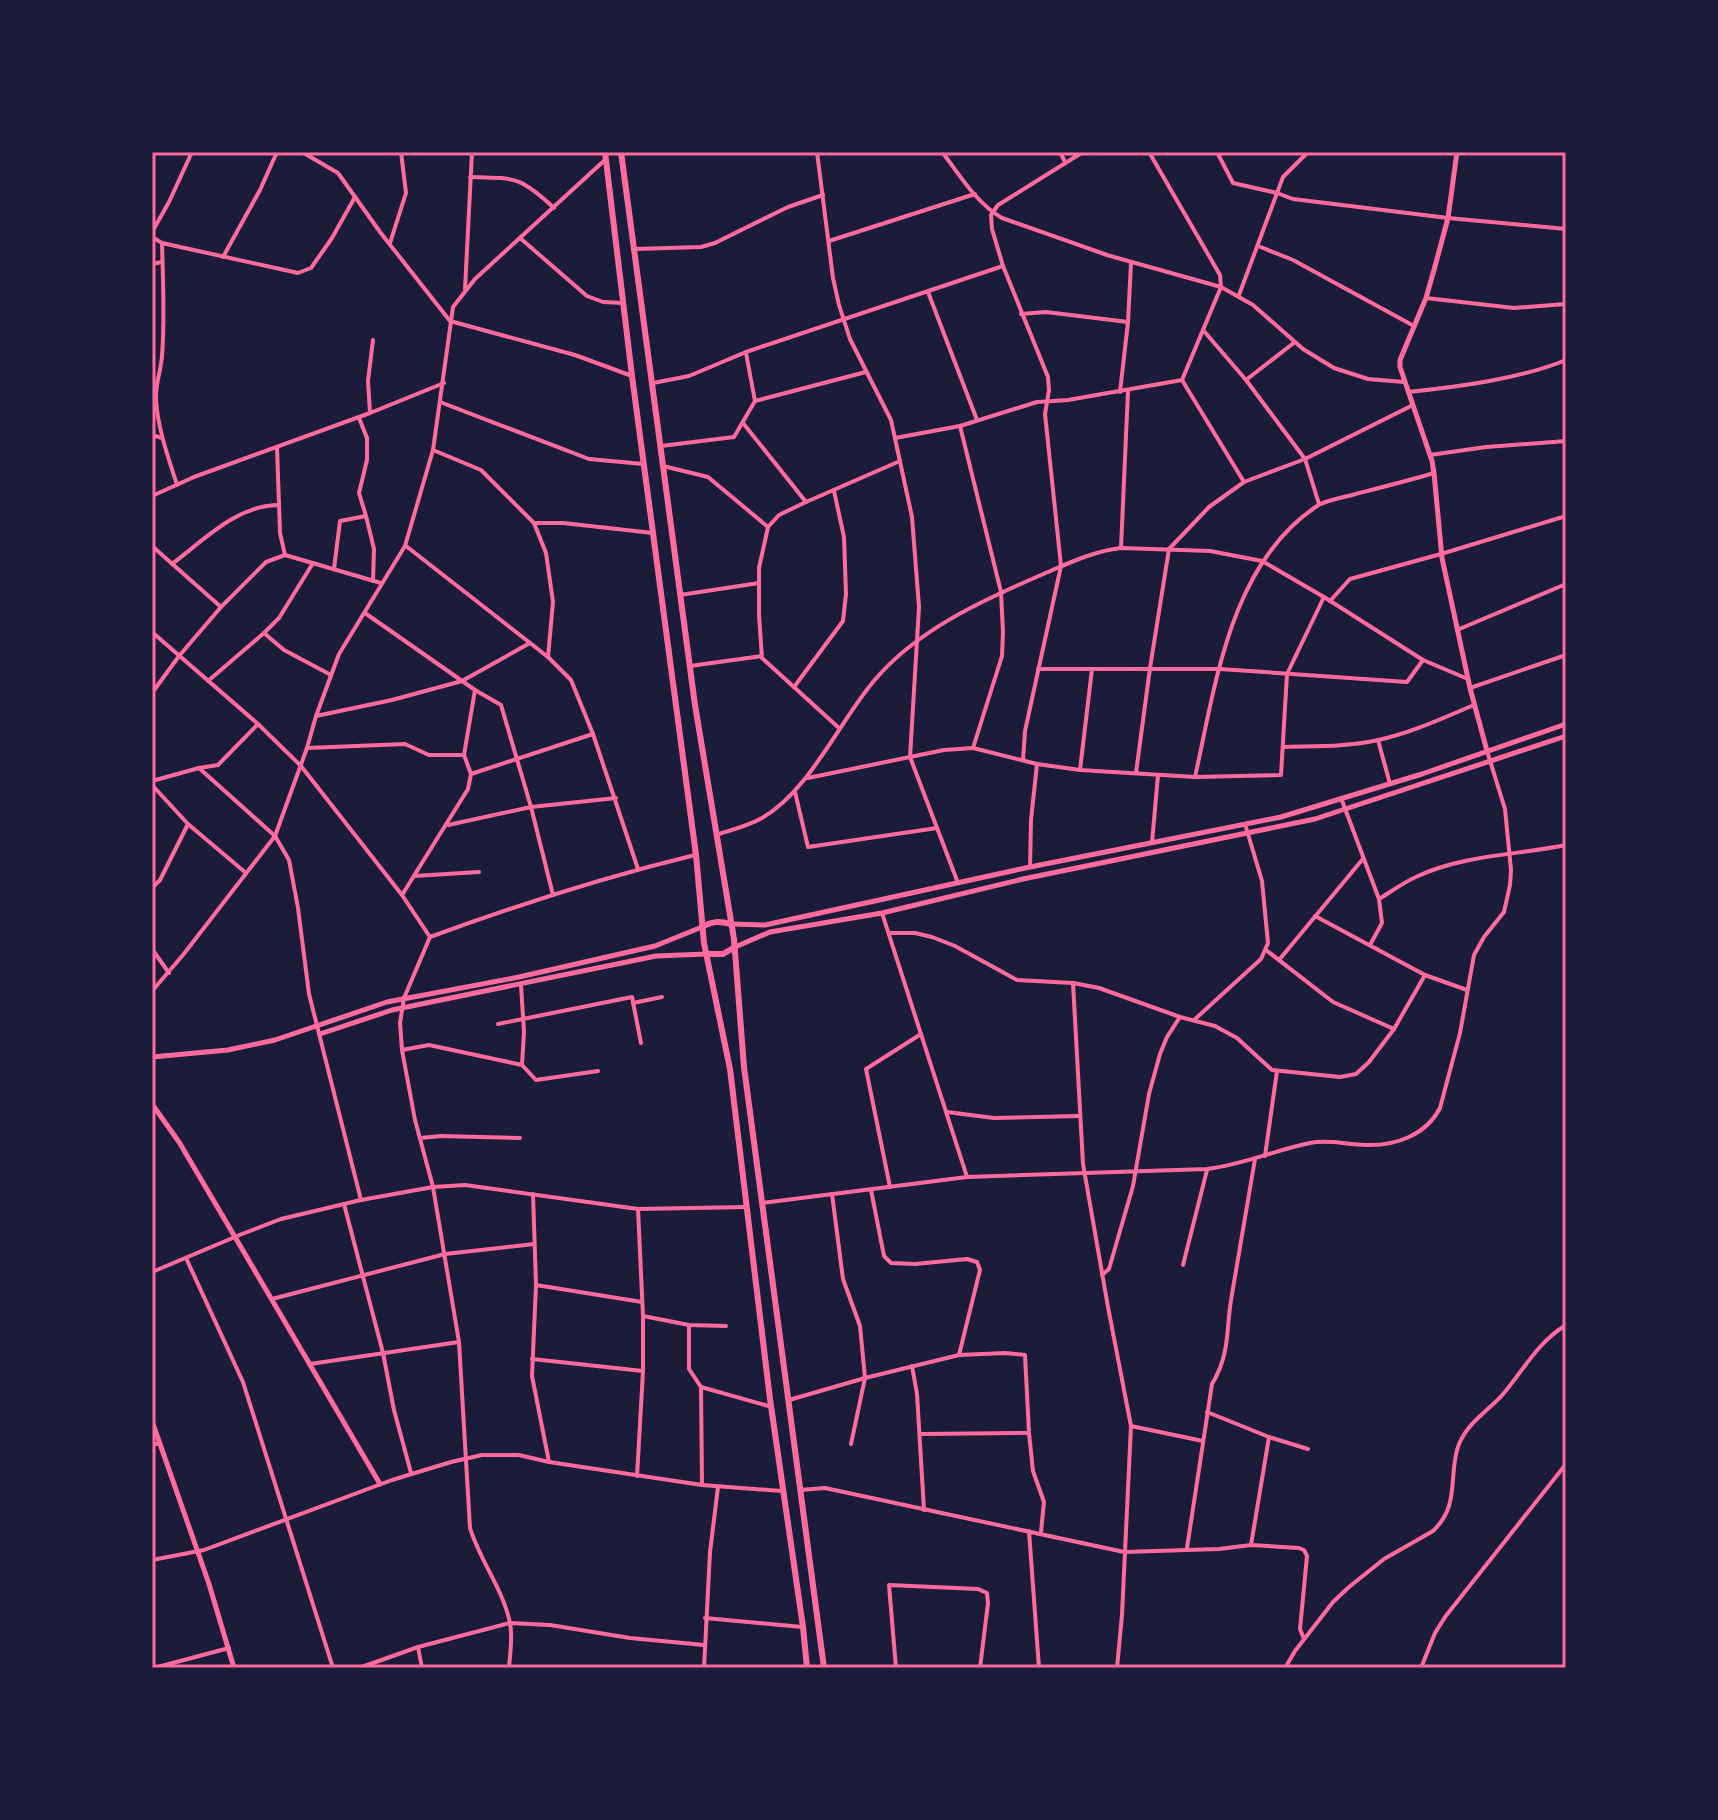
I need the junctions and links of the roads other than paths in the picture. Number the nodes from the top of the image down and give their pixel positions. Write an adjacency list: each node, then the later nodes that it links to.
1 (192, 152): 26 (street)
2 (277, 152): 33 (street)
3 (302, 152): 21 (street)
4 (401, 152): 30 (street)
5 (472, 152): 17 (street)
6 (621, 152): 32 (highway)
7 (817, 152): 20 (street)
8 (942, 152): 19 (street)
9 (1060, 152): 16 (street)
10 (1083, 152): 16 (street)
11 (1149, 152): 38 (street)
12 (1217, 152): 18 (street)
13 (1307, 152): 18 (street)
14 (1457, 152): 24 (main road)
15 (606, 155): 22 (street); 43 (highway)
16 (1065, 162): 23 (street)
17 (470, 177): 22 (street); 40 (street)
18 (1277, 193): 24 (street); 31 (street)
19 (975, 194): 23 (street); 28 (street)
20 (823, 195): 28 (street); 32 (street)
21 (355, 197): 30 (street); 33 (street)
22 (554, 208): 27 (street)
23 (991, 212): 35 (street); 37 (street)
24 (1448, 218): 25 (street); 42 (main road)
25 (1566, 229)
26 (152, 234): 29 (street)
27 (520, 238): 40 (street); 43 (street)
28 (829, 241): 46 (street)
29 (162, 243): 33 (street); 34 (street)
30 (390, 244): 47 (street)
31 (1258, 246): 41 (street); 49 (street)
32 (634, 249): 61 (highway)
33 (223, 257)
34 (162, 262): 36 (street); 67 (street)
35 (1131, 262): 38 (street); 48 (street)
36 (152, 264)
37 (1003, 266): 39 (street); 45 (street)
38 (1221, 287): 41 (street); 50 (street)
39 (928, 292): 46 (street); 72 (street)
40 (464, 293): 47 (street)
41 (1239, 296): 52 (street)
42 (1426, 298): 44 (street); 49 (main road)
43 (623, 303): 56 (highway)
44 (1566, 304)
45 (1021, 314): 48 (street); 66 (street)
46 (843, 319): 53 (street); 55 (street)
47 (450, 321): 56 (street); 60 (street)
48 (1128, 322): 63 (street)
49 (1414, 326): 59 (main road)
50 (1203, 330): 57 (street); 58 (street)
51 (373, 340): 70 (street)
52 (1295, 342): 58 (street); 59 (street)
53 (746, 352): 61 (street); 65 (street)
54 (1566, 360): 64 (street)
55 (866, 372): 65 (street); 77 (street)
56 (632, 376): 85 (highway)
57 (1182, 380): 62 (street); 88 (street)
58 (1246, 380): 83 (street)
59 (1404, 382): 64 (main road)
60 (444, 383): 68 (street); 70 (street)
61 (652, 384): 79 (highway)
62 (1128, 390): 63 (street); 102 (street)
63 (1120, 392): 66 (street)
64 (1408, 392): 69 (main road)
65 (755, 401): 73 (street)
66 (1047, 401): 72 (street); 109 (street)
67 (154, 402): 76 (street)
68 (440, 402): 81 (street); 85 (street)
69 (1413, 405): 82 (main road); 83 (street)
70 (370, 413): 71 (street)
71 (359, 417): 80 (street); 95 (street)
72 (978, 420): 74 (street)
73 (743, 423): 79 (street); 92 (street)
74 (960, 426): 77 (street); 115 (street)
75 (152, 435): 76 (street)
76 (162, 438): 89 (street)
77 (895, 438): 84 (street)
78 (1566, 441): 82 (street)
79 (660, 446): 86 (highway)
80 (277, 447): 89 (street); 94 (street)
81 (433, 450): 97 (street); 101 (street)
82 (1430, 455): 87 (main road)
83 (1305, 459): 88 (street); 93 (street)
84 (900, 461): 90 (street); 124 (street)
85 (644, 464): 99 (highway)
86 (663, 466): 98 (street); 116 (highway)
87 (1434, 473): 93 (street); 104 (main road)
88 (1244, 482): 103 (street)
89 (177, 485): 91 (street)
90 (833, 491): 92 (street); 141 (street)
91 (152, 496)
92 (806, 502): 98 (street)
93 (1319, 504): 106 (street)
94 (279, 505): 105 (street); 108 (street)
95 (366, 516): 110 (street); 111 (street)
96 (1566, 516): 104 (street)
97 (534, 523): 99 (street); 129 (street)
98 (768, 527): 113 (street)
99 (653, 533): 188 (highway)
100 (152, 546): 108 (street)
101 (405, 546): 112 (street); 125 (street)
102 (1121, 548): 103 (street); 109 (street)
103 (1169, 549): 106 (street); 132 (street)
104 (1441, 554): 118 (street); 121 (main road)
105 (285, 555): 107 (street); 119 (street)
106 (1262, 561): 117 (street); 135 (street)
107 (313, 563): 110 (street); 123 (street)
108 (172, 564): 119 (street)
109 (1061, 566): 115 (street); 133 (street)
110 (334, 569): 111 (street)
111 (373, 581): 112 (street)
112 (381, 583): 120 (street)
113 (759, 583): 116 (street); 128 (street)
114 (1566, 586): 121 (street)
115 (1001, 592): 124 (street); 155 (street)
116 (680, 595): 131 (highway)
117 (1324, 597): 118 (street); 136 (street)
118 (1330, 601): 130 (street)
119 (221, 607): 127 (street)
120 (364, 612): 137 (street); 140 (street)
121 (1457, 630): 138 (main road)
122 (152, 632): 127 (street)
123 (264, 633): 137 (street); 139 (street)
124 (918, 640): 149 (street); 158 (street)
125 (530, 643): 129 (street); 140 (street)
126 (1566, 655): 142 (street)
127 (179, 656): 139 (street); 144 (street)
128 (762, 656): 131 (street); 141 (street)
129 (548, 657): 150 (street)
130 (1423, 660): 136 (street); 138 (street)
131 (690, 666): 183 (highway)
132 (1150, 668): 134 (street); 135 (street); 167 (street)
133 (1038, 669): 134 (street); 160 (street)
134 (1092, 669): 165 (street)
135 (1220, 669): 136 (street); 169 (street)
136 (1287, 674): 153 (street)
137 (331, 675): 146 (street)
138 (1468, 679): 142 (main road)
139 (208, 681): 147 (street)
140 (462, 681): 143 (street); 146 (street)
141 (794, 687): 149 (street)
142 (1470, 688): 145 (main road)
143 (475, 690): 157 (street); 159 (street)
144 (152, 693)
145 (1475, 705): 152 (street); 156 (main road)
146 (316, 716): 154 (street)
147 (258, 724): 163 (street); 164 (street)
148 (1566, 724): 156 (main road)
149 (839, 728): 170 (street)
150 (593, 734): 159 (street); 174 (street)
151 (1566, 736): 161 (main road)
152 (1378, 740): 153 (street); 172 (street)
153 (1283, 747): 169 (street)
154 (307, 748): 157 (street); 163 (street)
155 (973, 748): 158 (street); 160 (street)
156 (1487, 751): 161 (street); 172 (main road)
157 (464, 755): 166 (street)
158 (910, 757): 170 (street); 181 (street)
159 (517, 760): 166 (street); 176 (street)
160 (1023, 760): 162 (street)
161 (1490, 761): 177 (main road); 187 (street)
162 (1037, 764): 165 (street); 190 (street)
163 (301, 766): 184 (street); 197 (street)
164 (199, 768): 171 (street); 184 (street)
165 (1080, 770): 167 (street)
166 (471, 774): 180 (street)
167 (1136, 774): 168 (street)
168 (1158, 775): 169 (street); 185 (street)
169 (1195, 777)
170 (805, 778): 173 (street)
171 (152, 783): 178 (street)
172 (1390, 784): 175 (main road)
173 (795, 792): 181 (street); 183 (street)
174 (616, 798): 176 (street); 191 (street)
175 (1341, 798): 177 (street); 179 (main road)
176 (531, 807): 180 (street); 198 (street)
177 (1345, 809): 182 (main road); 189 (street)
178 (188, 824): 193 (street); 196 (street)
179 (1245, 824): 182 (street); 185 (main road)
180 (446, 826): 194 (street)
181 (937, 828): 195 (street)
182 (1248, 834): 200 (main road); 209 (street)
183 (716, 835): 202 (highway)
184 (275, 836): 193 (street); 226 (street)
185 (1152, 843): 190 (main road)
186 (1566, 845): 187 (street)
187 (1509, 854): 199 (street); 216 (street)
188 (696, 855): 191 (street); 203 (highway)
189 (1363, 859): 199 (street); 201 (street)
190 (1030, 867): 195 (main road)
191 (638, 869): 198 (street)
192 (479, 872): 194 (street)
193 (246, 873): 212 (street)
194 (414, 876): 197 (street)
195 (958, 883): 202 (main road)
196 (152, 888)
197 (402, 895): 205 (street)
198 (553, 895): 205 (street)
199 (1379, 899): 206 (street)
200 (882, 913): 204 (street); 207 (main road)
201 (1315, 916): 206 (street); 211 (street)
202 (731, 924): 203 (highway); 207 (highway)
203 (702, 927): 210 (highway); 219 (main road)
204 (889, 933): 214 (street); 229 (street)
205 (430, 937): 219 (street)
206 (1370, 945): 213 (street)
207 (735, 947): 210 (highway); 253 (highway)
208 (152, 949): 212 (street)
209 (1266, 950): 211 (street); 224 (street)
210 (706, 954): 215 (main road); 255 (highway)
211 (1279, 960): 227 (street)
212 (169, 973): 217 (street)
213 (1425, 975): 216 (street); 227 (street)
214 (1073, 983): 222 (street); 238 (street)
215 (521, 985): 221 (main road); 223 (street)
216 (1467, 990): 241 (street)
217 (152, 991)
218 (662, 997): 220 (street)
219 (404, 998): 221 (street); 226 (main road)
220 (633, 1003): 223 (street); 230 (street)
221 (402, 1008): 228 (main road); 231 (street)
222 (1180, 1017): 224 (street); 244 (street)
223 (523, 1019): 225 (street); 233 (street)
224 (1193, 1020): 235 (street)
225 (498, 1024)
226 (317, 1027): 228 (street); 232 (main road)
227 (1394, 1029): 235 (street)
228 (320, 1034): 252 (street)
229 (922, 1034): 237 (street); 248 (street)
230 (641, 1043)
231 (402, 1050): 233 (street); 239 (street)
232 (152, 1057)
233 (522, 1065): 234 (street)
234 (598, 1071)
235 (1277, 1071): 241 (street)
236 (152, 1104): 257 (main road)
237 (947, 1112): 238 (street); 246 (street)
238 (1079, 1116): 245 (street)
239 (420, 1138): 240 (street); 247 (street)
240 (520, 1138)
241 (1265, 1156): 242 (street)
242 (1255, 1159): 243 (street); 283 (street)
243 (1207, 1169): 244 (street); 261 (street)
244 (1135, 1171): 245 (street); 263 (street)
245 (1086, 1174): 246 (street); 263 (street)
246 (967, 1177): 248 (street)
247 (433, 1187): 250 (street); 252 (street); 259 (street)
248 (890, 1187): 249 (street)
249 (871, 1190): 251 (street); 274 (street)
250 (533, 1194): 256 (street); 258 (street)
251 (832, 1194): 253 (street); 279 (street)
252 (361, 1200): 254 (street)
253 (762, 1203): 281 (highway)
254 (344, 1204): 257 (street); 264 (street)
255 (746, 1207): 256 (street); 282 (highway)
256 (638, 1209): 267 (street)
257 (235, 1237): 260 (street); 266 (main road)
258 (534, 1244): 259 (street); 265 (street)
259 (445, 1254): 264 (street); 272 (street)
260 (186, 1258): 262 (street); 305 (street)
261 (1183, 1265)
262 (152, 1272)
263 (1102, 1275): 285 (street)
264 (363, 1276): 266 (street); 273 (street)
265 (536, 1285): 267 (street); 275 (street)
266 (272, 1299): 276 (main road)
267 (642, 1302): 268 (street)
268 (643, 1316): 269 (street); 278 (street)
269 (689, 1325): 271 (street); 280 (street)
270 (1566, 1325): 316 (street)
271 (726, 1326)
272 (459, 1342): 273 (street); 294 (street)
273 (383, 1353): 276 (street); 297 (street)
274 (959, 1355): 277 (street); 286 (street)
275 (532, 1359): 278 (street); 295 (street)
276 (310, 1364): 299 (main road)
277 (912, 1366): 279 (street); 287 (street)
278 (643, 1371): 298 (street)
279 (865, 1378): 281 (street); 291 (street)
280 (701, 1387): 282 (street); 300 (street)
281 (789, 1400): 302 (highway)
282 (772, 1407): 303 (highway)
283 (1207, 1412): 288 (street); 289 (street)
284 (152, 1421): 290 (main road)
285 (1131, 1426): 289 (street); 311 (street)
286 (1029, 1433): 287 (street); 307 (street)
287 (920, 1434): 304 (street)
288 (1269, 1437): 293 (street); 308 (street)
289 (1203, 1441): 309 (street)
290 (160, 1443): 292 (street); 310 (main road)
291 (851, 1444)
292 (152, 1445)
293 (1308, 1449)
294 (468, 1458): 295 (street); 297 (street); 314 (street)
295 (549, 1462): 298 (street)
296 (1566, 1464): 336 (street)
297 (411, 1474): 299 (street)
298 (637, 1476): 300 (street)
299 (380, 1484): 305 (street)
300 (702, 1485): 301 (street)
301 (718, 1487): 303 (street); 313 (street)
302 (800, 1490): 304 (street); 330 (highway)
303 (783, 1491): 315 (highway)
304 (924, 1510): 306 (street)
305 (287, 1519): 310 (street); 324 (street)
306 (1029, 1531): 307 (street); 333 (street)
307 (1041, 1533): 311 (street)
308 (1251, 1545): 309 (street); 316 (street)
309 (1187, 1548): 311 (street)
310 (198, 1551): 312 (street); 319 (main road)
311 (1124, 1552): 334 (street)
312 (152, 1560)
313 (705, 1618): 315 (street); 317 (street)
314 (510, 1623): 317 (street); 318 (street); 327 (street)
315 (803, 1627): 329 (highway)
316 (1304, 1639): 335 (street)
317 (704, 1645): 328 (street)
318 (418, 1647): 325 (street); 326 (street)
319 (229, 1648): 320 (street); 323 (main road)
320 (179, 1661): 321 (street); 322 (street)
321 (154, 1668)
322 (181, 1668)
323 (234, 1668)
324 (333, 1668)
325 (359, 1668)
326 (422, 1668)
327 (509, 1668)
328 (704, 1668)
329 (807, 1668)
330 (824, 1668)
331 (896, 1668): 332 (street)
332 (980, 1668)
333 (1039, 1668)
334 (1117, 1668)
335 (1285, 1668)
336 (1421, 1668)

